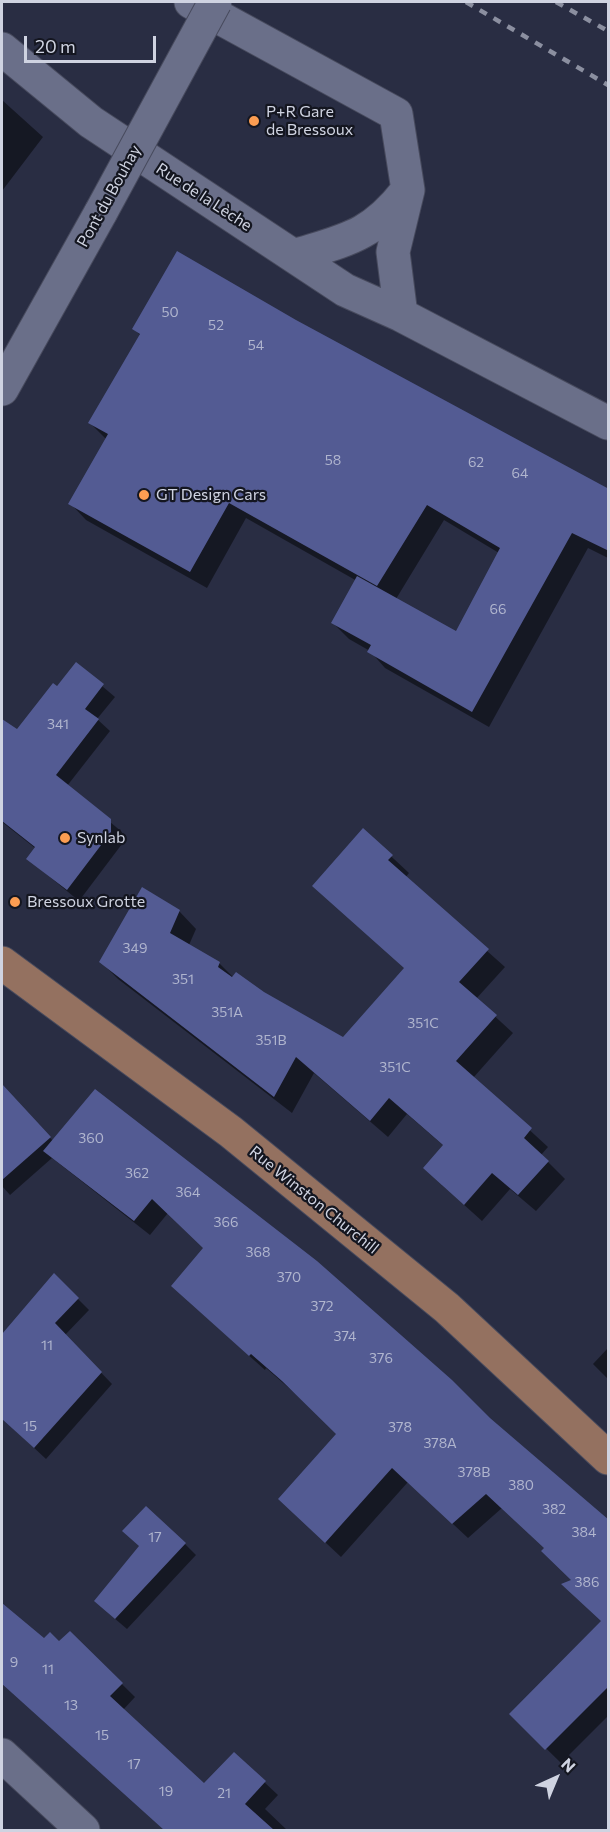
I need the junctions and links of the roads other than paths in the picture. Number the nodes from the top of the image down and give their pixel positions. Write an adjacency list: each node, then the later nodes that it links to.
1 (191, 2): 4 (street)
2 (215, 2): 7 (street, Pont du Bouhay, bridge)
3 (2, 49): 5 (street, Rue de la Lèche)
4 (408, 190): 5 (street); 6 (street)
5 (294, 256): 6 (street, Rue de la Lèche)
6 (401, 315): 8 (street, Rue de la Lèche)
7 (2, 389)
8 (609, 423)
9 (2, 963): 10 (main road, Rue Winston Churchill)
10 (609, 1458)
11 (2, 1755): 12 (street)
12 (83, 1830)

